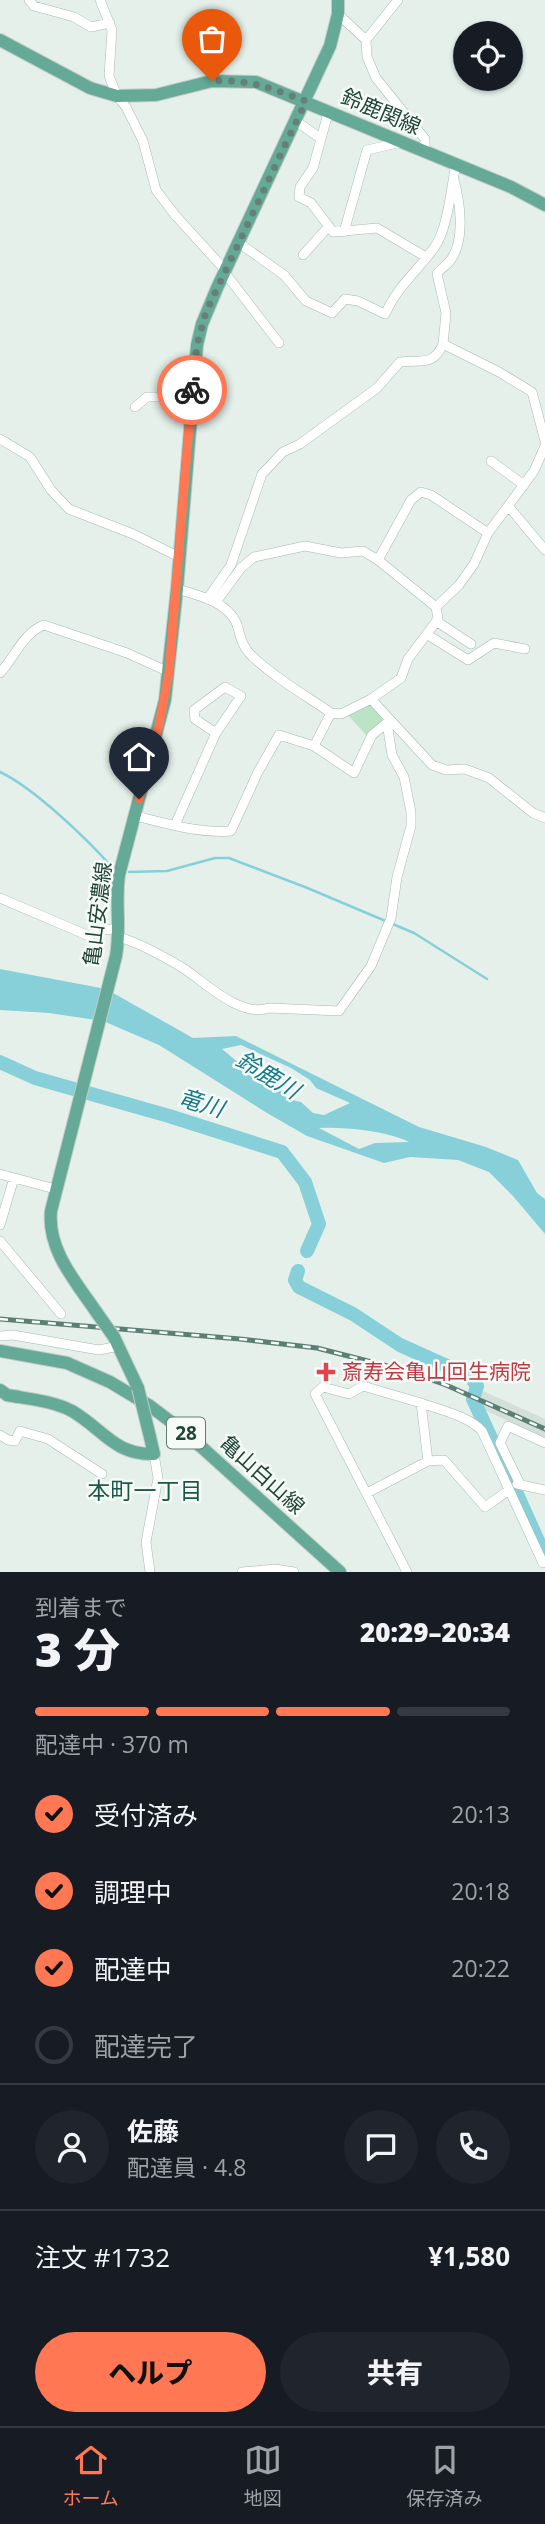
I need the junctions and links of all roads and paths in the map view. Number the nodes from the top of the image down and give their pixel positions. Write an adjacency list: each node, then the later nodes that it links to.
1 (29, 0): 6 (street)
2 (100, 0): 6 (street)
3 (338, 0): 5 (main road, 亀山安濃線)
4 (398, 0): 8 (street)
5 (338, 14): 8 (street); 10 (main road, 亀山安濃線)
6 (110, 23): 9 (street)
7 (0, 40): 9 (main road, 鈴鹿関線)
8 (366, 40): 15 (street)
9 (117, 96): 10 (main road, 鈴鹿関線); 23 (street)
10 (306, 101): 12 (main road, 亀山安濃線); 14 (main road, 鈴鹿関線)
11 (327, 117): 13 (street)
12 (296, 121): 13 (street); 20 (main road, 亀山安濃線)
13 (320, 138): 18 (street)
14 (403, 142): 15 (main road, 鈴鹿関線); 19 (street)
15 (425, 152): 16 (main road, 鈴鹿関線)
16 (454, 171): 17 (main road, 鈴鹿関線); 22 (street); 25 (street)
17 (545, 205)
18 (329, 226): 19 (street); 21 (street)
19 (344, 232): 22 (street)
20 (239, 243): 22 (street); 23 (main road, 亀山安濃線)
21 (303, 255)
22 (426, 257)
23 (225, 272): 24 (street); 26 (main road, 亀山安濃線)
24 (279, 343)
25 (443, 344): 29 (street); 39 (street)
26 (193, 374): 27 (street); 36 (main road, 亀山安濃線)
27 (135, 407)
28 (0, 439): 36 (street)
29 (545, 441)
30 (545, 446): 32 (street)
31 (491, 461): 32 (street)
32 (524, 485): 33 (street)
33 (509, 507): 34 (street); 35 (street)
34 (488, 533): 37 (street); 40 (street)
35 (545, 550)
36 (179, 557): 38 (main road, 亀山安濃線)
37 (378, 560): 39 (street); 40 (street)
38 (177, 589): 39 (street); 45 (main road, 亀山安濃線)
39 (212, 600): 48 (street)
40 (436, 607): 41 (street)
41 (436, 621): 42 (street); 43 (street)
42 (428, 635): 44 (street); 47 (street)
43 (471, 644)
44 (524, 649)
45 (169, 672): 46 (street); 52 (main road, 亀山安濃線)
46 (0, 673)
47 (371, 699): 48 (street); 49 (street)
48 (331, 713): 51 (street)
49 (388, 722): 51 (street); 53 (street); 56 (street)
50 (216, 733): 50 (street); 54 (street)
51 (314, 746): 54 (street)
52 (135, 816): 54 (street); 56 (main road, 亀山安濃線)
53 (545, 818)
54 (175, 825)
55 (0, 898): 56 (street)
56 (119, 933): 59 (main road, 亀山安濃線)
57 (0, 1174): 58 (street)
58 (14, 1178): 59 (street); 60 (street)
59 (56, 1186): 64 (main road, 亀山安濃線, bridge)
60 (0, 1225)
61 (0, 1241): 62 (street)
62 (61, 1314)
63 (0, 1336): 64 (street)
64 (117, 1342): 70 (main road, 亀山安濃線, bridge)
65 (0, 1351): 81 (main road, 亀山白山線 / 28)
66 (0, 1390): 70 (main road)
67 (421, 1403): 71 (street); 74 (street); 76 (street)
68 (0, 1435): 72 (street)
69 (545, 1443): 73 (street)
70 (153, 1454): 78 (street)
71 (428, 1461): 74 (street); 76 (street)
72 (102, 1474)
73 (519, 1482): 74 (street); 75 (street)
74 (508, 1489): 77 (street)
75 (545, 1490)
76 (367, 1493): 82 (street)
77 (544, 1565)
78 (150, 1572)
79 (242, 1572): 80 (street)
80 (294, 1572)
81 (340, 1572)
82 (407, 1572)

